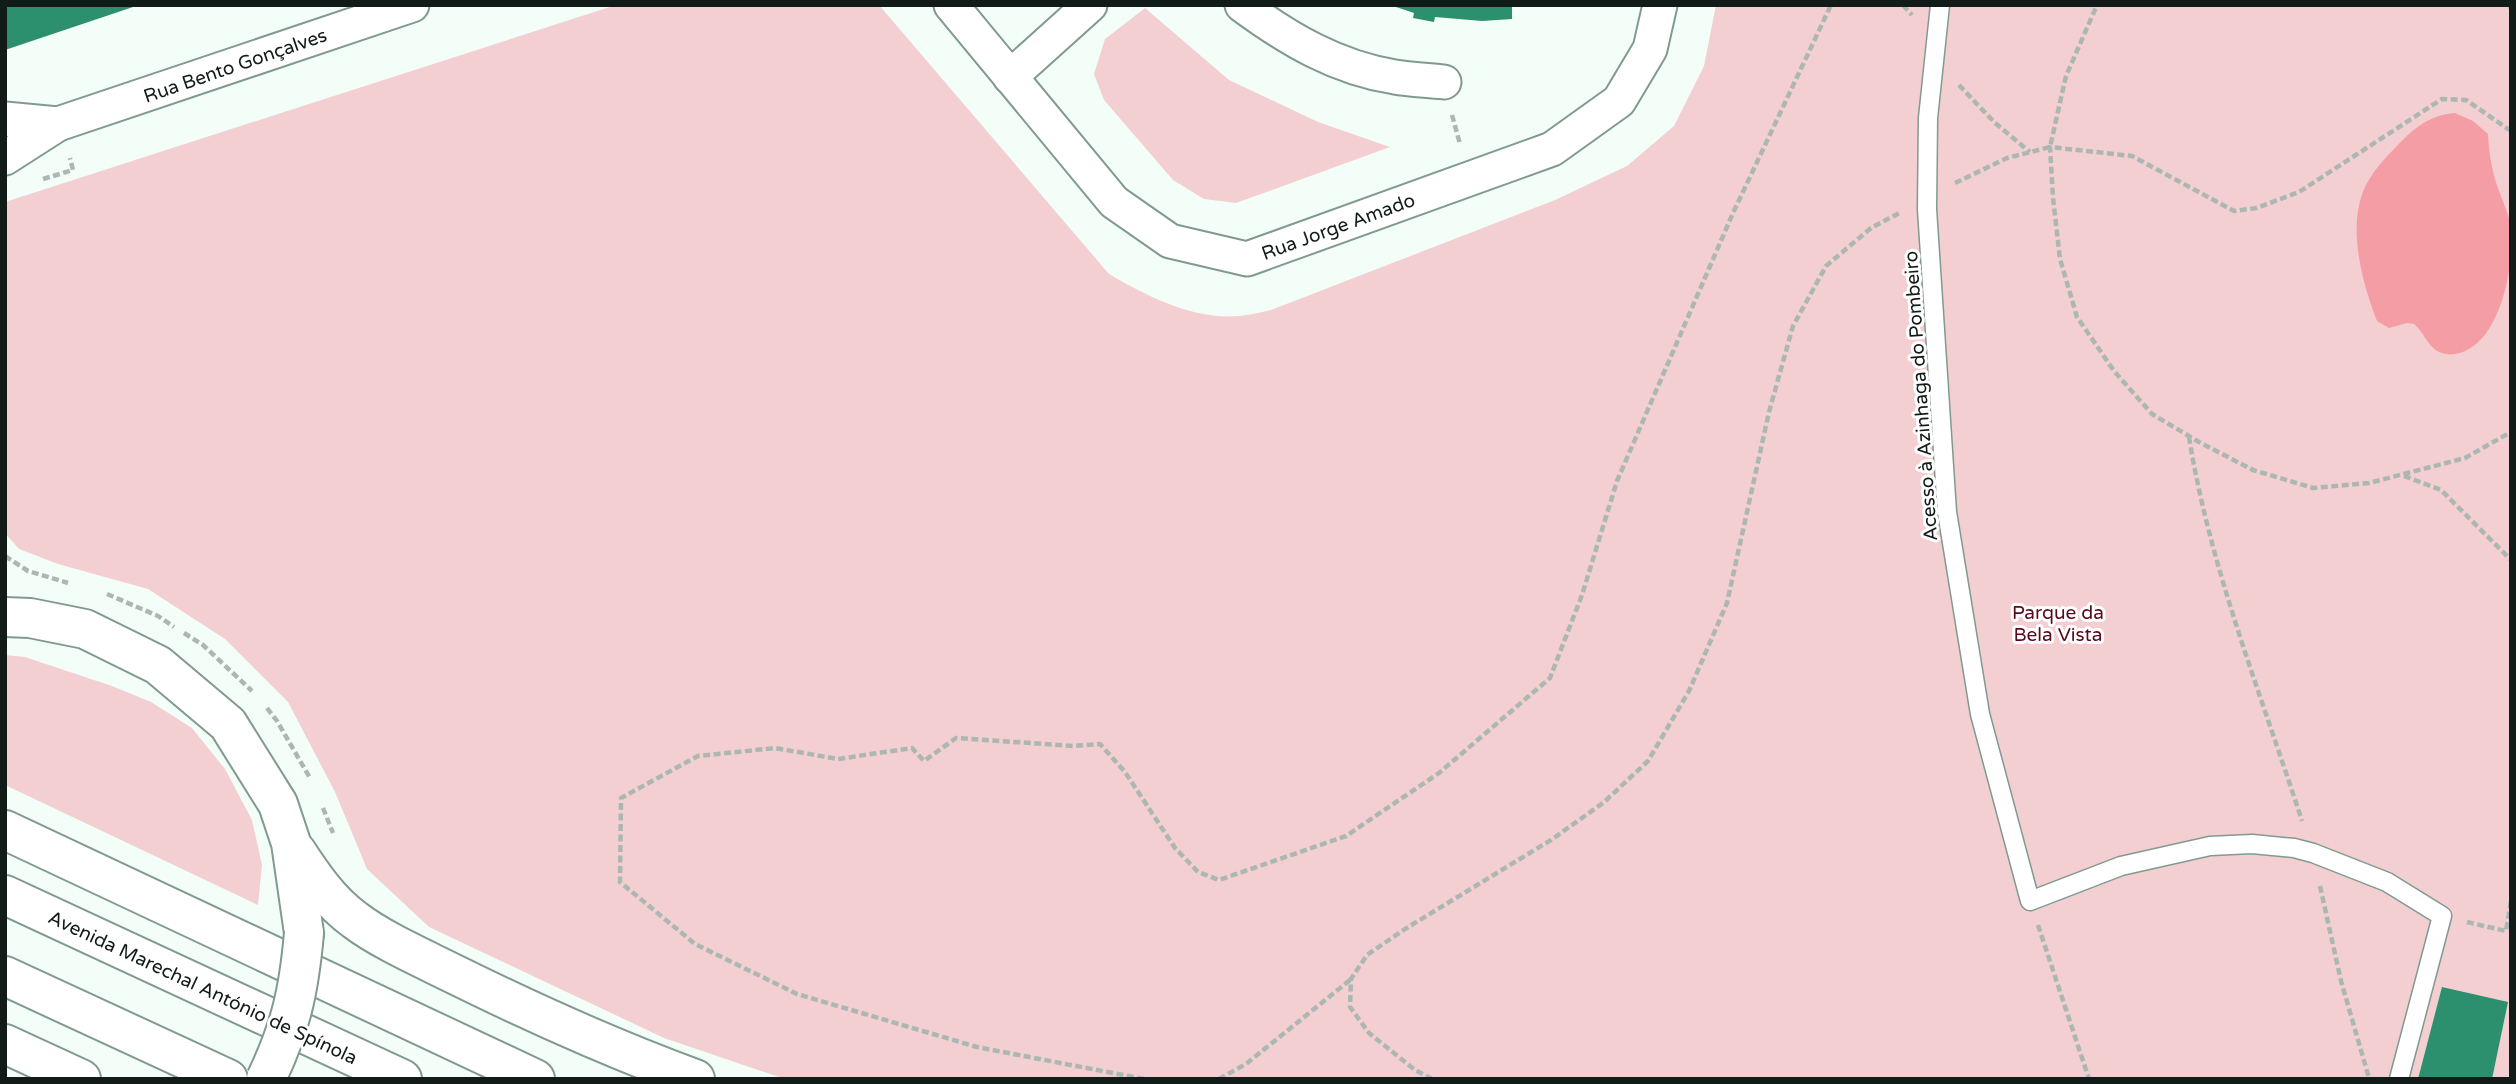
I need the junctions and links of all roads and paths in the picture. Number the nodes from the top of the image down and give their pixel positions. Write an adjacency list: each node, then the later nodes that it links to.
1 (412, 5): 13 (street, Rua Bento Gonçalves)
2 (951, 5): 10 (street, Rua Jorge Amado)
3 (1090, 5): 10 (street)
4 (1242, 5): 11 (street)
5 (1660, 5): 18 (street, Rua Jorge Amado)
6 (1831, 5): 41 (path)
7 (1940, 5): 9 (lane, Acesso à Azinhaga do Pombeiro)
8 (2097, 5): 15 (path)
9 (1935, 39): 16 (path); 19 (lane, Acesso à Azinhaga do Pombeiro)
10 (1010, 77): 18 (street, Rua Jorge Amado)
11 (1444, 82): 18 (path)
12 (5, 119): 13 (street, Rua Bento Gonçalves)
13 (58, 124): 17 (street, Rua Bento Gonçalves)
14 (2511, 131): 15 (path)
15 (2050, 147): 16 (path); 21 (path)
16 (2030, 152): 19 (path)
17 (5, 158)
18 (1468, 179)
19 (1928, 198): 29 (lane, Acesso à Azinhaga do Pombeiro); 33 (path)
20 (2511, 432): 22 (path)
21 (2189, 437): 22 (path); 27 (path)
22 (2401, 475): 23 (path)
23 (2511, 561)
24 (5, 617): 26 (highway)
25 (5, 830): 39 (highway)
26 (291, 843): 37 (highway, bridge); 40 (highway)
27 (2313, 853): 29 (lane); 31 (lane); 45 (path)
28 (5, 895): 38 (highway, Avenida Marechal António de Spínola)
29 (2030, 901): 44 (path)
30 (2511, 901): 31 (path)
31 (2442, 916): 46 (lane)
32 (5, 976): 36 (highway)
33 (1350, 979): 42 (path); 43 (path)
34 (5, 1044): 35 (highway)
35 (81, 1079)
36 (228, 1079)
37 (266, 1079)
38 (402, 1079)
39 (535, 1079)
40 (695, 1079)
41 (1144, 1079)
42 (1219, 1079)
43 (1432, 1079)
44 (2089, 1079)
45 (2369, 1079)
46 (2399, 1079)

